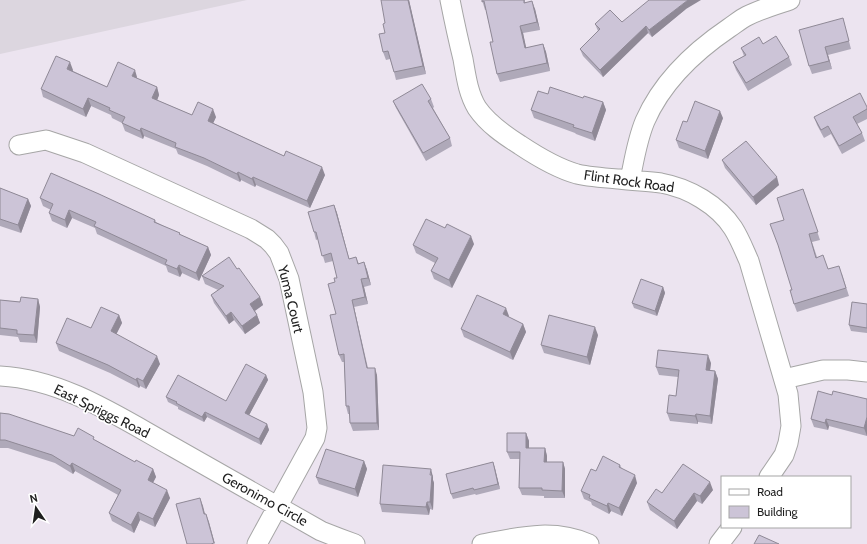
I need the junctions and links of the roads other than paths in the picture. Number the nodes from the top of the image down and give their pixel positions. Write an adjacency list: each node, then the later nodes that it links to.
1 (450, 0): 4 (street, Flint Rock Road)
2 (790, 0): 4 (street)
3 (19, 145): 10 (street, Yuma Court)
4 (630, 180): 7 (street, Flint Rock Road)
5 (867, 372): 7 (street)
6 (0, 376): 8 (street, East Spriggs Road)
7 (784, 379): 9 (street, Flint Rock Road)
8 (178, 450): 10 (street, Geronimo Circle)
9 (771, 476)
10 (278, 506): 12 (street, Yuma Court); 13 (street, Geronimo Circle)
11 (731, 528): 16 (street)
12 (256, 544)
13 (355, 544)
14 (482, 544): 15 (street)
15 (589, 544)
16 (719, 544)

